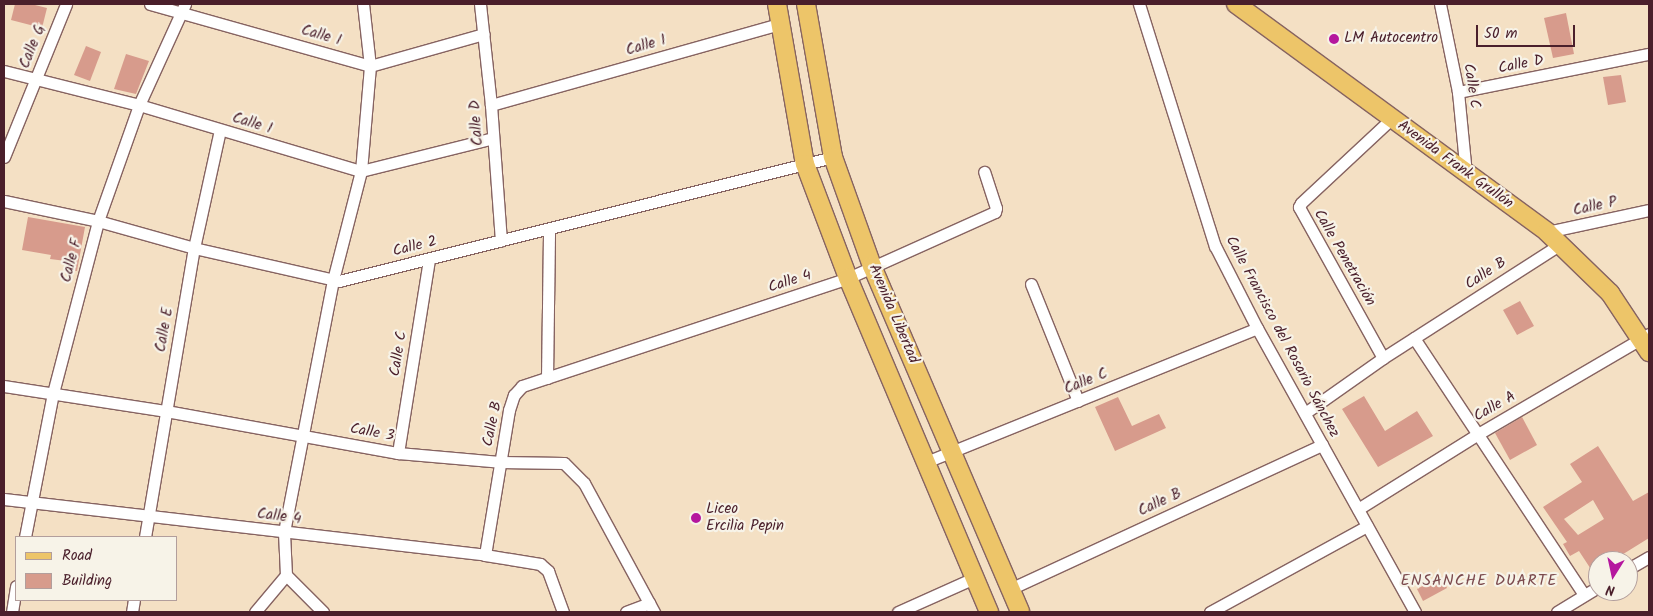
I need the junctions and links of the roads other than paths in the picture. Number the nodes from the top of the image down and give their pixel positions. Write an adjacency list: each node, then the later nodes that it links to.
1 (66, 4): 16 (street, Calle G)
2 (150, 4): 10 (street, Calle I)
3 (363, 4): 14 (street)
4 (480, 4): 12 (street, Calle D)
5 (780, 4): 11 (main road, Avenida Libertad)
6 (806, 4): 24 (main road, Avenida Libertad)
7 (1139, 4): 42 (street, Calle Francisco del Rosario Sánchez)
8 (1236, 4): 20 (main road, Avenida Frank Grullón)
9 (1440, 4): 17 (street, Calle C)
10 (183, 8): 14 (street, Calle I); 18 (street, Calle F)
11 (780, 24): 19 (street, Calle 1); 25 (main road, Avenida Libertad)
12 (484, 34): 14 (street); 19 (street, Calle D)
13 (1649, 54): 17 (street, Calle D)
14 (370, 66): 26 (street)
15 (4, 71): 16 (street, Calle 1)
16 (36, 79): 18 (street, Calle 1); 23 (street, Calle G)
17 (1458, 92): 28 (street, Calle C)
18 (138, 105): 21 (street, Calle 1); 31 (street, Calle F)
19 (491, 105): 22 (street, Calle D)
20 (1392, 118): 28 (main road, Avenida Frank Grullón); 45 (street, Calle Penetración)
21 (220, 130): 26 (street, Calle 1); 36 (street, Calle E)
22 (493, 138): 26 (street); 34 (street, Calle D)
23 (4, 157)
24 (833, 157): 25 (street, Calle 2); 38 (main road, Avenida Libertad)
25 (805, 164): 32 (street, Calle 2); 39 (main road, Avenida Libertad)
26 (361, 172): 40 (street)
27 (984, 172): 38 (street, Calle 4)
28 (1466, 173): 33 (main road, Avenida Frank Grullón)
29 (4, 201): 31 (street, Calle 2)
30 (1649, 210): 33 (street, Calle P)
31 (98, 221): 36 (street, Calle 2); 48 (street, Calle F)
32 (549, 229): 34 (street, Calle 2); 46 (street)
33 (1547, 232): 35 (main road, Avenida Frank Grullón)
34 (501, 241): 37 (street, Calle 2)
35 (1559, 245): 43 (street, Calle B); 44 (main road, Avenida Frank Grullón)
36 (194, 248): 40 (street, Calle 2); 50 (street, Calle E)
37 (428, 259): 40 (street, Calle 2); 55 (street, Calle C)
38 (872, 266): 39 (street, Calle 4); 56 (main road, Avenida Libertad)
39 (848, 278): 46 (street, Calle 4); 58 (main road, Avenida Libertad)
40 (333, 280): 53 (street)
41 (1031, 284): 49 (street)
42 (1257, 328): 49 (street, Calle C); 51 (street, Calle Francisco del Rosario Sánchez)
43 (1414, 338): 45 (street, Calle B); 52 (street)
44 (1647, 342): 52 (street, Calle A)
45 (1383, 358): 51 (street, Calle B)
46 (547, 378): 57 (street, Calle B)
47 (4, 386): 48 (street, Calle 3)
48 (53, 393): 50 (street, Calle 3); 60 (street, Calle F)
49 (1078, 401): 56 (street, Calle C)
50 (166, 411): 53 (street, Calle 3); 62 (street, Calle E)
51 (1305, 412): 54 (street, Calle Francisco del Rosario Sánchez)
52 (1478, 434): 61 (street, Calle A); 75 (street)
53 (302, 435): 55 (street, Calle 3); 64 (street)
54 (1322, 445): 61 (street, Calle Francisco del Rosario Sánchez); 72 (street, Calle B)
55 (398, 452): 57 (street, Calle 3)
56 (953, 452): 58 (street, Calle C); 72 (main road, Avenida Libertad)
57 (500, 462): 67 (street, Calle B); 76 (street, Calle 3)
58 (926, 462): 71 (main road, Avenida Libertad)
59 (4, 499): 60 (street, Calle 4)
60 (31, 502): 62 (street, Calle 4); 65 (street, Calle F)
61 (1358, 509): 63 (street, Calle Francisco del Rosario Sánchez)
62 (148, 516): 64 (street, Calle 4); 66 (street, Calle E)
63 (1367, 526): 85 (street); 86 (street, Calle Francisco del Rosario Sánchez)
64 (284, 532): 67 (street, Calle 4); 70 (street)
65 (25, 536)
66 (145, 536)
67 (485, 555): 80 (street, Calle 4)
68 (1649, 557): 69 (street)
69 (1638, 563)
70 (286, 575): 78 (street); 79 (street)
71 (974, 578): 82 (street); 83 (main road, Avenida Libertad)
72 (1010, 589): 84 (main road, Avenida Libertad)
73 (15, 592): 77 (street)
74 (1588, 593): 75 (street)
75 (1584, 595): 87 (street)
76 (651, 608): 81 (street)
77 (12, 612)
78 (255, 612)
79 (323, 612)
80 (563, 612)
81 (626, 612)
82 (898, 612)
83 (989, 612)
84 (1020, 612)
85 (1210, 612)
86 (1416, 612)
87 (1557, 612)

